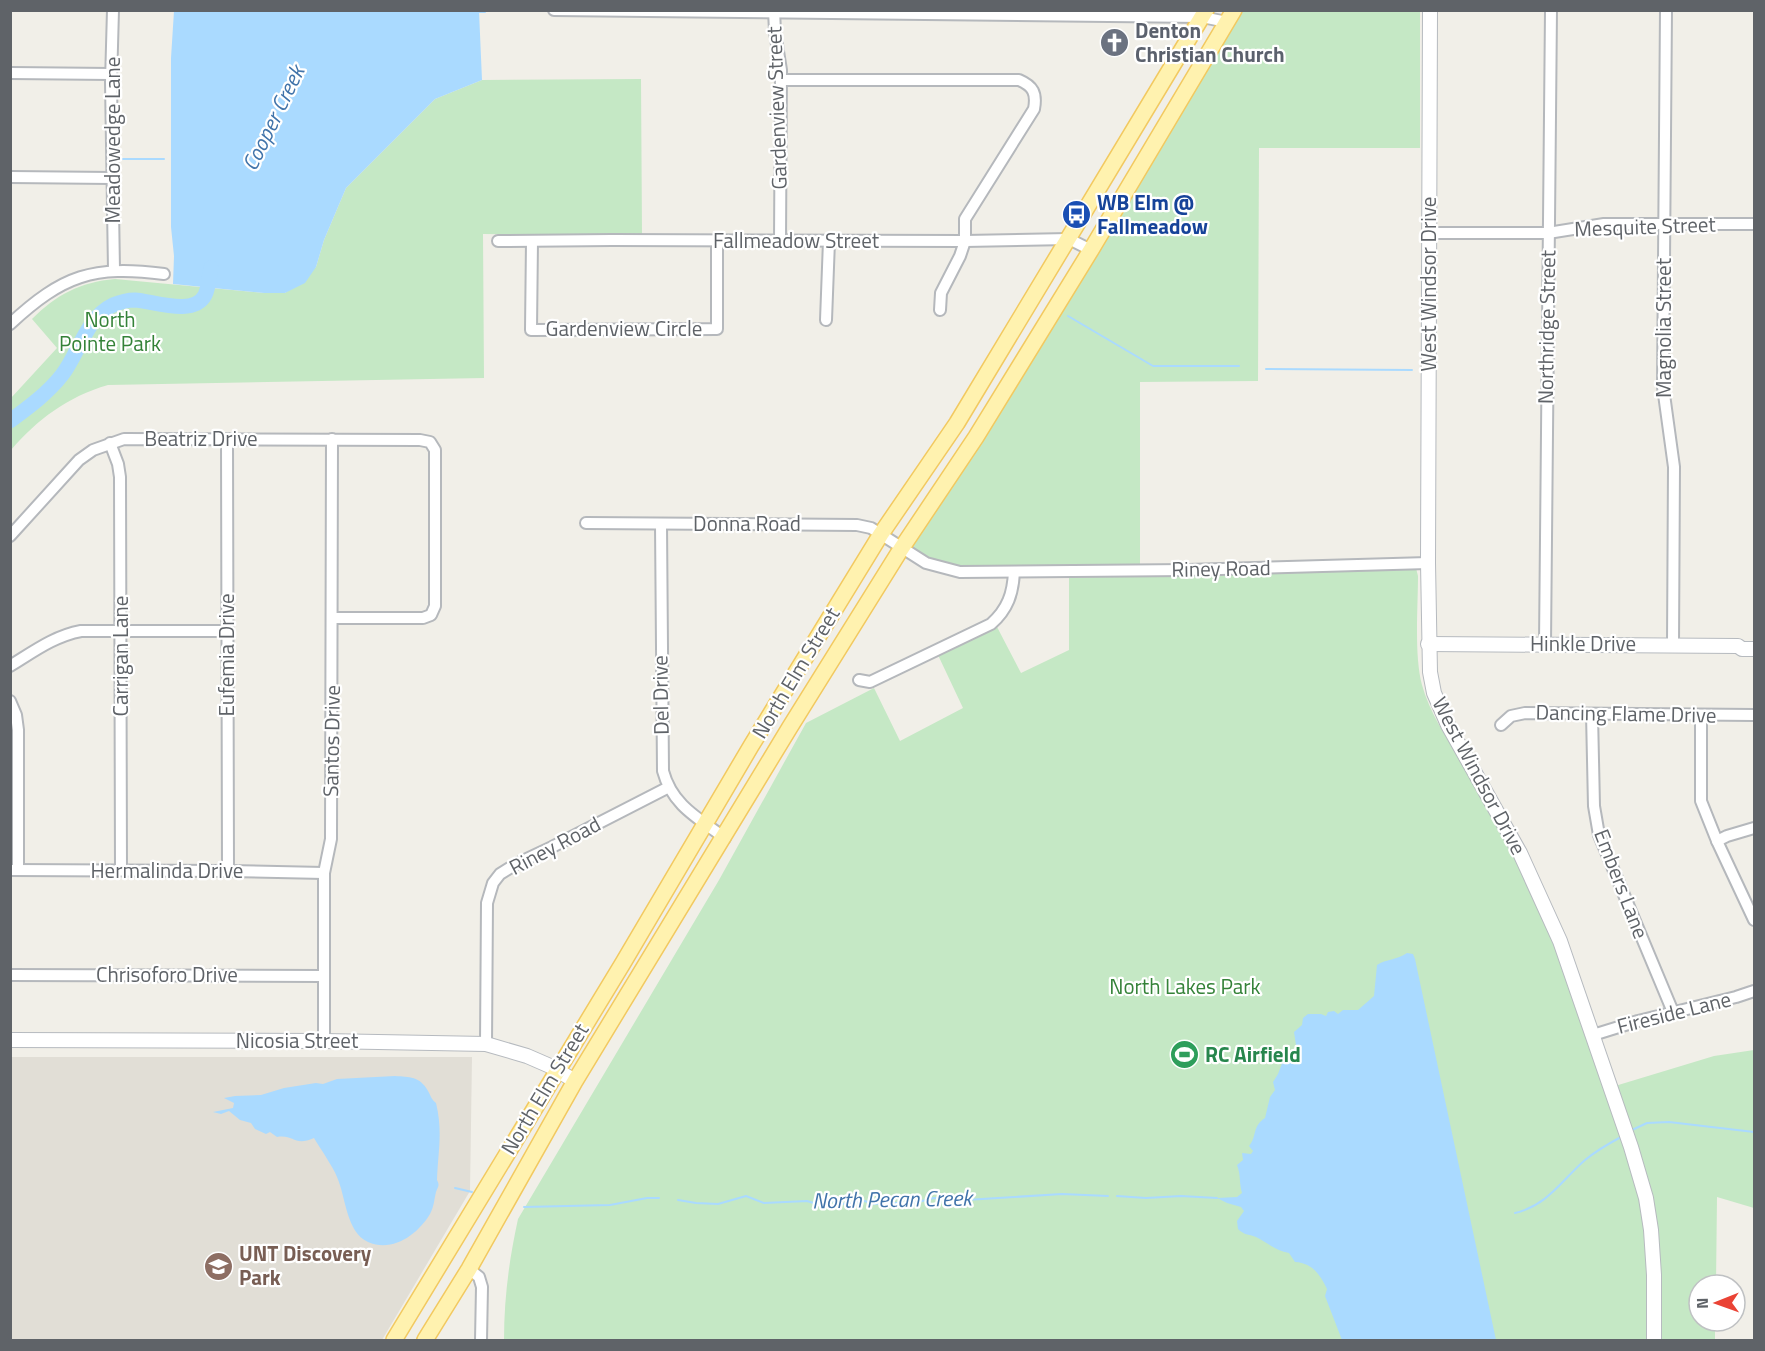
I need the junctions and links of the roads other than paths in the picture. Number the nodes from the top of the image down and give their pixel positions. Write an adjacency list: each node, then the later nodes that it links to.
1 (113, 10): 12 (street, Meadowedge Lane)
2 (554, 10): 6 (street)
3 (1430, 10): 18 (street, West Windsor Drive)
4 (1551, 10): 19 (street, Northridge Street)
5 (1666, 10): 16 (street, Magnolia Street)
6 (774, 11): 7 (street); 13 (street, Gardenview Street)
7 (872, 12): 8 (street)
8 (972, 12): 9 (street)
9 (1204, 14): 10 (street); 20 (main road, North Elm Street)
10 (1231, 16): 27 (main road, North Elm Street)
11 (10, 73): 12 (street)
12 (111, 74): 15 (street, Meadowedge Lane)
13 (781, 80): 24 (street, Gardenview Street); 26 (street)
14 (10, 177): 15 (street)
15 (112, 178): 28 (street, Meadowedge Lane)
16 (1664, 223): 17 (street, Mesquite Street); 19 (street, Mesquite Street); 49 (street, Magnolia Street)
17 (1755, 224)
18 (1429, 233): 19 (street, Mesquite Street); 41 (street, West Windsor Drive)
19 (1548, 233): 48 (street, Northridge Street)
20 (1069, 239): 26 (street, Fallmeadow Street); 27 (street, Fallmeadow Street); 38 (main road, North Elm Street)
21 (498, 241): 22 (street, Fallmeadow Street)
22 (532, 241): 23 (street, Fallmeadow Street); 23 (street, Gardenview Circle)
23 (717, 241): 24 (street, Fallmeadow Street)
24 (780, 241): 25 (street, Fallmeadow Street)
25 (829, 241): 26 (street, Fallmeadow Street); 32 (street)
26 (965, 241): 30 (street)
27 (1091, 250): 40 (main road, North Elm Street)
28 (114, 270): 29 (street); 31 (street)
29 (164, 274)
30 (940, 310)
31 (13, 317)
32 (826, 320)
33 (228, 439): 34 (street, Beatriz Drive); 35 (street, Beatriz Drive); 45 (street, Eufemia Drive)
34 (332, 440): 43 (street, Santos Drive); 43 (street, Beatriz Drive)
35 (110, 443): 39 (street, Beatriz Drive); 44 (street, Carrigan Lane)
36 (586, 523): 37 (street, Donna Road)
37 (661, 524): 38 (street, Donna Road); 59 (street, Del Drive)
38 (881, 534): 40 (street, Donna Road); 60 (main road, North Elm Street)
39 (10, 536)
40 (901, 549): 42 (street, Riney Road); 62 (main road, North Elm Street)
41 (1428, 563): 42 (street, Riney Road); 47 (street, West Windsor Drive)
42 (1014, 572): 53 (street)
43 (333, 618): 67 (street, Santos Drive)
44 (121, 631): 45 (street); 52 (street); 65 (street, Carrigan Lane)
45 (226, 631): 66 (street, Eufemia Drive)
46 (1755, 643): 50 (street, Hinkle Drive)
47 (1428, 644): 48 (street, Hinkle Drive); 73 (street, West Windsor Drive)
48 (1545, 644): 49 (street, Hinkle Drive)
49 (1673, 645): 50 (street, Hinkle Drive)
50 (1738, 646): 51 (street, Hinkle Drive)
51 (1755, 649)
52 (10, 666)
53 (859, 680)
54 (10, 701): 64 (street)
55 (1592, 714): 56 (street, Dancing Flame Drive); 58 (street, Dancing Flame Drive); 72 (street, Embers Lane)
56 (1701, 715): 57 (street, Dancing Flame Drive); 63 (street)
57 (1755, 715)
58 (1501, 725)
59 (667, 788): 60 (street); 76 (street, Riney Road)
60 (705, 823): 62 (street); 77 (main road, North Elm Street)
61 (1755, 828): 63 (street)
62 (724, 837): 78 (main road, North Elm Street)
63 (1717, 841): 68 (street)
64 (14, 870): 65 (street, Hermalinda Drive)
65 (121, 870): 66 (street, Hermalinda Drive)
66 (228, 871): 67 (street, Hermalinda Drive)
67 (324, 873): 70 (street, Santos Drive)
68 (1755, 920)
69 (10, 975): 70 (street, Chrisoforo Drive)
70 (323, 976): 75 (street, Santos Drive)
71 (1755, 991): 72 (street, Fireside Lane)
72 (1673, 1012): 73 (street, Fireside Lane)
73 (1593, 1035): 83 (street, West Windsor Drive)
74 (10, 1040): 75 (street, Nicosia Street)
75 (324, 1041): 76 (street, Nicosia Street)
76 (486, 1044): 77 (street, Nicosia Street)
77 (556, 1070): 78 (street, Nicosia Street); 80 (main road, North Elm Street)
78 (575, 1081): 79 (main road, North Elm Street)
79 (469, 1269): 81 (main road, North Elm Street); 82 (street)
80 (394, 1341)
81 (425, 1341)
82 (481, 1341)
83 (1654, 1341)

